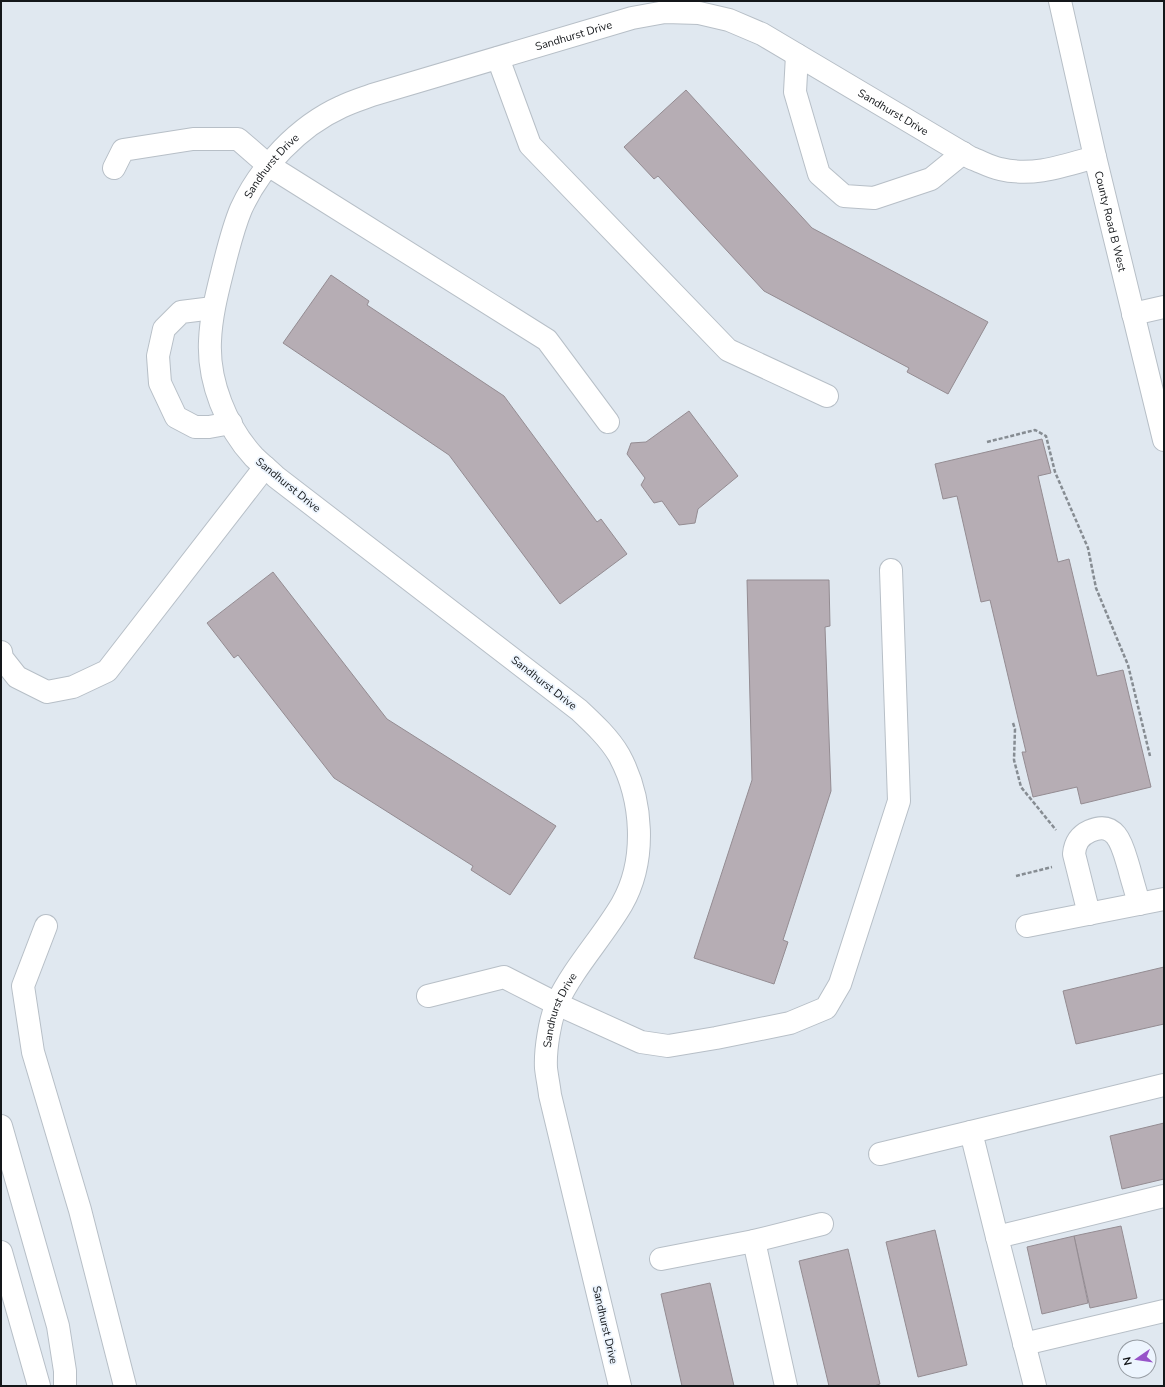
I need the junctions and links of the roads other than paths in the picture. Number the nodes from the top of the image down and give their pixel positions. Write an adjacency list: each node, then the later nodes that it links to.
1 (1060, 1): 5 (main road, County Road B West)
2 (797, 55): 3 (main road, Sandhurst Drive); 4 (main road, Sandhurst Drive); 4 (main road)
3 (498, 58): 6 (main road, Sandhurst Drive); 11 (main road)
4 (963, 153): 5 (main road, Sandhurst Drive)
5 (1095, 157): 10 (main road, County Road B West)
6 (268, 165): 7 (main road); 9 (main road, Sandhurst Drive); 12 (main road)
7 (114, 168)
8 (1164, 307): 10 (main road)
9 (213, 308): 13 (main road, Sandhurst Drive); 13 (main road)
10 (1133, 314): 14 (main road, County Road B West)
11 (827, 396)
12 (608, 422)
13 (231, 424): 15 (main road, Sandhurst Drive)
14 (1164, 440)
15 (266, 467): 17 (main road); 24 (main road, Sandhurst Drive)
16 (891, 570): 24 (main road)
17 (1, 652)
18 (1164, 899): 19 (main road)
19 (1139, 904): 20 (main road); 20 (main road)
20 (1089, 914): 22 (main road)
21 (46, 926): 39 (main road)
22 (1027, 926)
23 (428, 996): 24 (main road)
24 (557, 1004): 40 (main road, Sandhurst Drive)
25 (1164, 1085): 27 (main road)
26 (1, 1126): 38 (main road)
27 (971, 1132): 28 (main road); 31 (main road)
28 (880, 1154)
29 (1164, 1196): 31 (main road)
30 (822, 1224): 32 (main road)
31 (997, 1237): 36 (main road)
32 (754, 1241): 34 (main road); 41 (main road)
33 (1, 1252): 37 (main road)
34 (661, 1259)
35 (1164, 1311): 36 (main road)
36 (1024, 1344): 42 (main road)
37 (39, 1386)
38 (65, 1386)
39 (125, 1386)
40 (620, 1386)
41 (786, 1386)
42 (1034, 1386)

